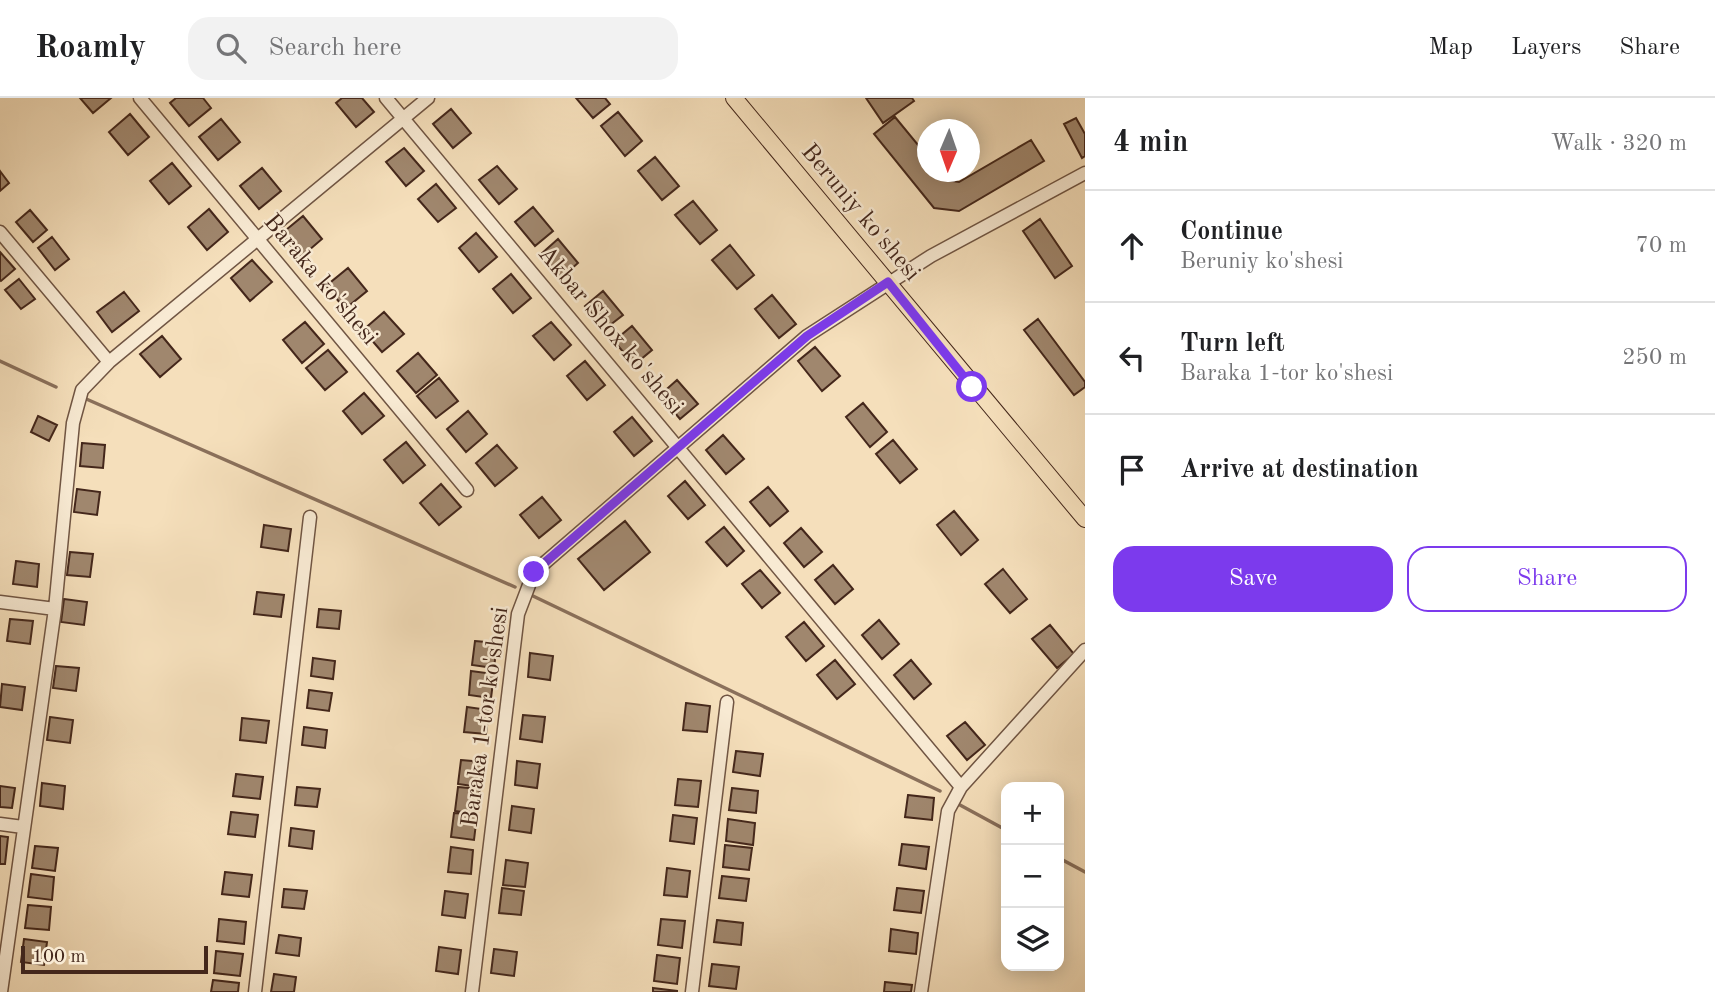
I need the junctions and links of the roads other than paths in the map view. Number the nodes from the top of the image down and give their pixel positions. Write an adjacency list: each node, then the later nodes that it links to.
1 (139, 98): 8 (street, Baraka ko'shesi)
2 (386, 98): 5 (street, Akbar Shox ko'shesi)
3 (428, 98): 5 (street)
4 (734, 98): 9 (main road, Beruniy ko'shesi)
5 (404, 119): 8 (street); 11 (street, Akbar Shox ko'shesi)
6 (1085, 173): 9 (street, Baraka 1-tor ko'shesi)
7 (0, 232): 10 (street)
8 (259, 238): 10 (street); 12 (street, Baraka ko'shesi)
9 (888, 282): 11 (street, Baraka 1-tor ko'shesi); 14 (main road, Beruniy ko'shesi)
10 (109, 362): 16 (street)
11 (679, 447): 19 (street, Akbar Shox ko'shesi); 24 (street, Baraka 1-tor ko'shesi)
12 (467, 490)
13 (310, 517): 23 (street)
14 (1085, 519)
15 (0, 601): 16 (street)
16 (55, 609): 21 (street)
17 (1085, 650): 19 (street)
18 (727, 702): 25 (street)
19 (961, 787): 26 (street)
20 (0, 824): 21 (street)
21 (23, 827): 22 (street)
22 (1, 992)
23 (255, 992)
24 (472, 992)
25 (692, 992)
26 (921, 992)

